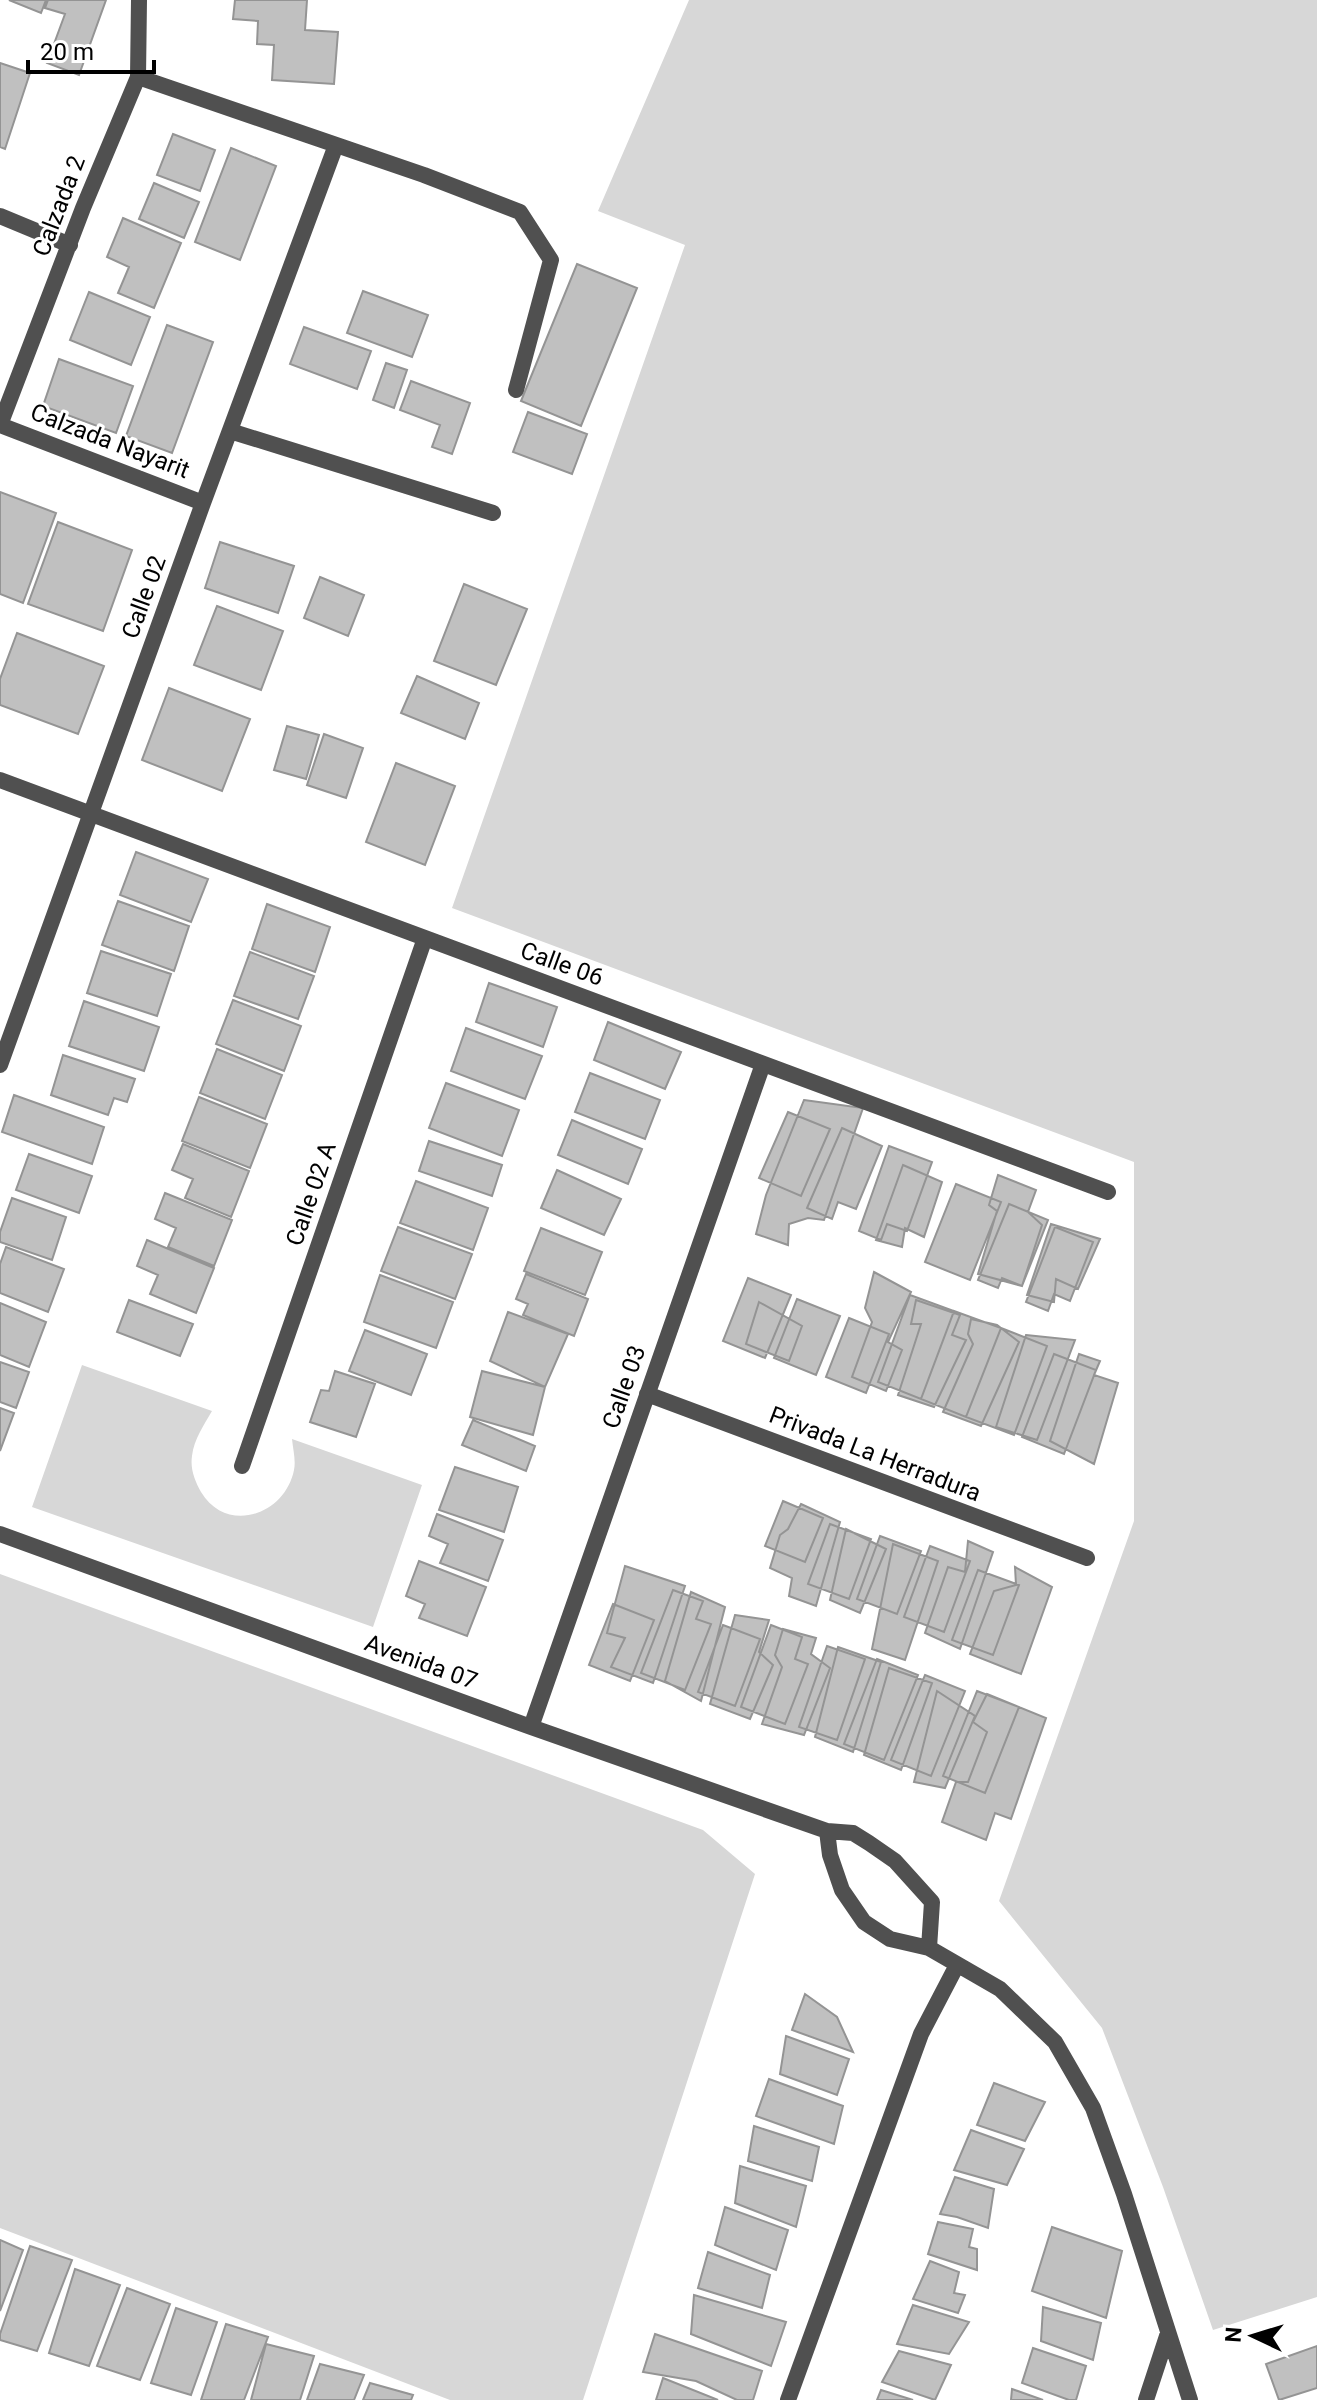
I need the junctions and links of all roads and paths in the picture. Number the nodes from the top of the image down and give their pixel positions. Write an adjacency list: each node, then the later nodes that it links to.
1 (139, 0): 2 (street, Calzada 2)
2 (138, 77): 3 (street); 5 (street, Calzada 2)
3 (336, 145): 6 (street); 8 (street, Calle 02)
4 (0, 216): 5 (street)
5 (70, 245): 7 (street, Calzada 2)
6 (516, 390)
7 (0, 425): 9 (street, Calzada Nayarit)
8 (230, 431): 9 (street, Calle 02); 10 (street)
9 (203, 503): 12 (street, Calle 02)
10 (493, 513)
11 (0, 780): 12 (street, Calle 06)
12 (91, 814): 13 (street, Calle 06); 15 (street, Calle 02)
13 (425, 938): 14 (street, Calle 06); 18 (street, Calle 02 A)
14 (763, 1064): 16 (street, Calle 06); 17 (street, Calle 03)
15 (0, 1065)
16 (1108, 1192)
17 (647, 1394): 20 (street, Privada La Herradura); 21 (street, Calle 03)
18 (242, 1466)
19 (0, 1534): 21 (street, Avenida 07)
20 (1087, 1558)
21 (531, 1727): 22 (street, Avenida 07)
22 (827, 1831): 23 (street); 23 (street, Avenida 07)
23 (929, 1948): 24 (street)
24 (957, 1965): 25 (street); 26 (street)
25 (1168, 2333): 27 (street); 28 (street)
26 (788, 2400)
27 (1146, 2400)
28 (1190, 2400)

